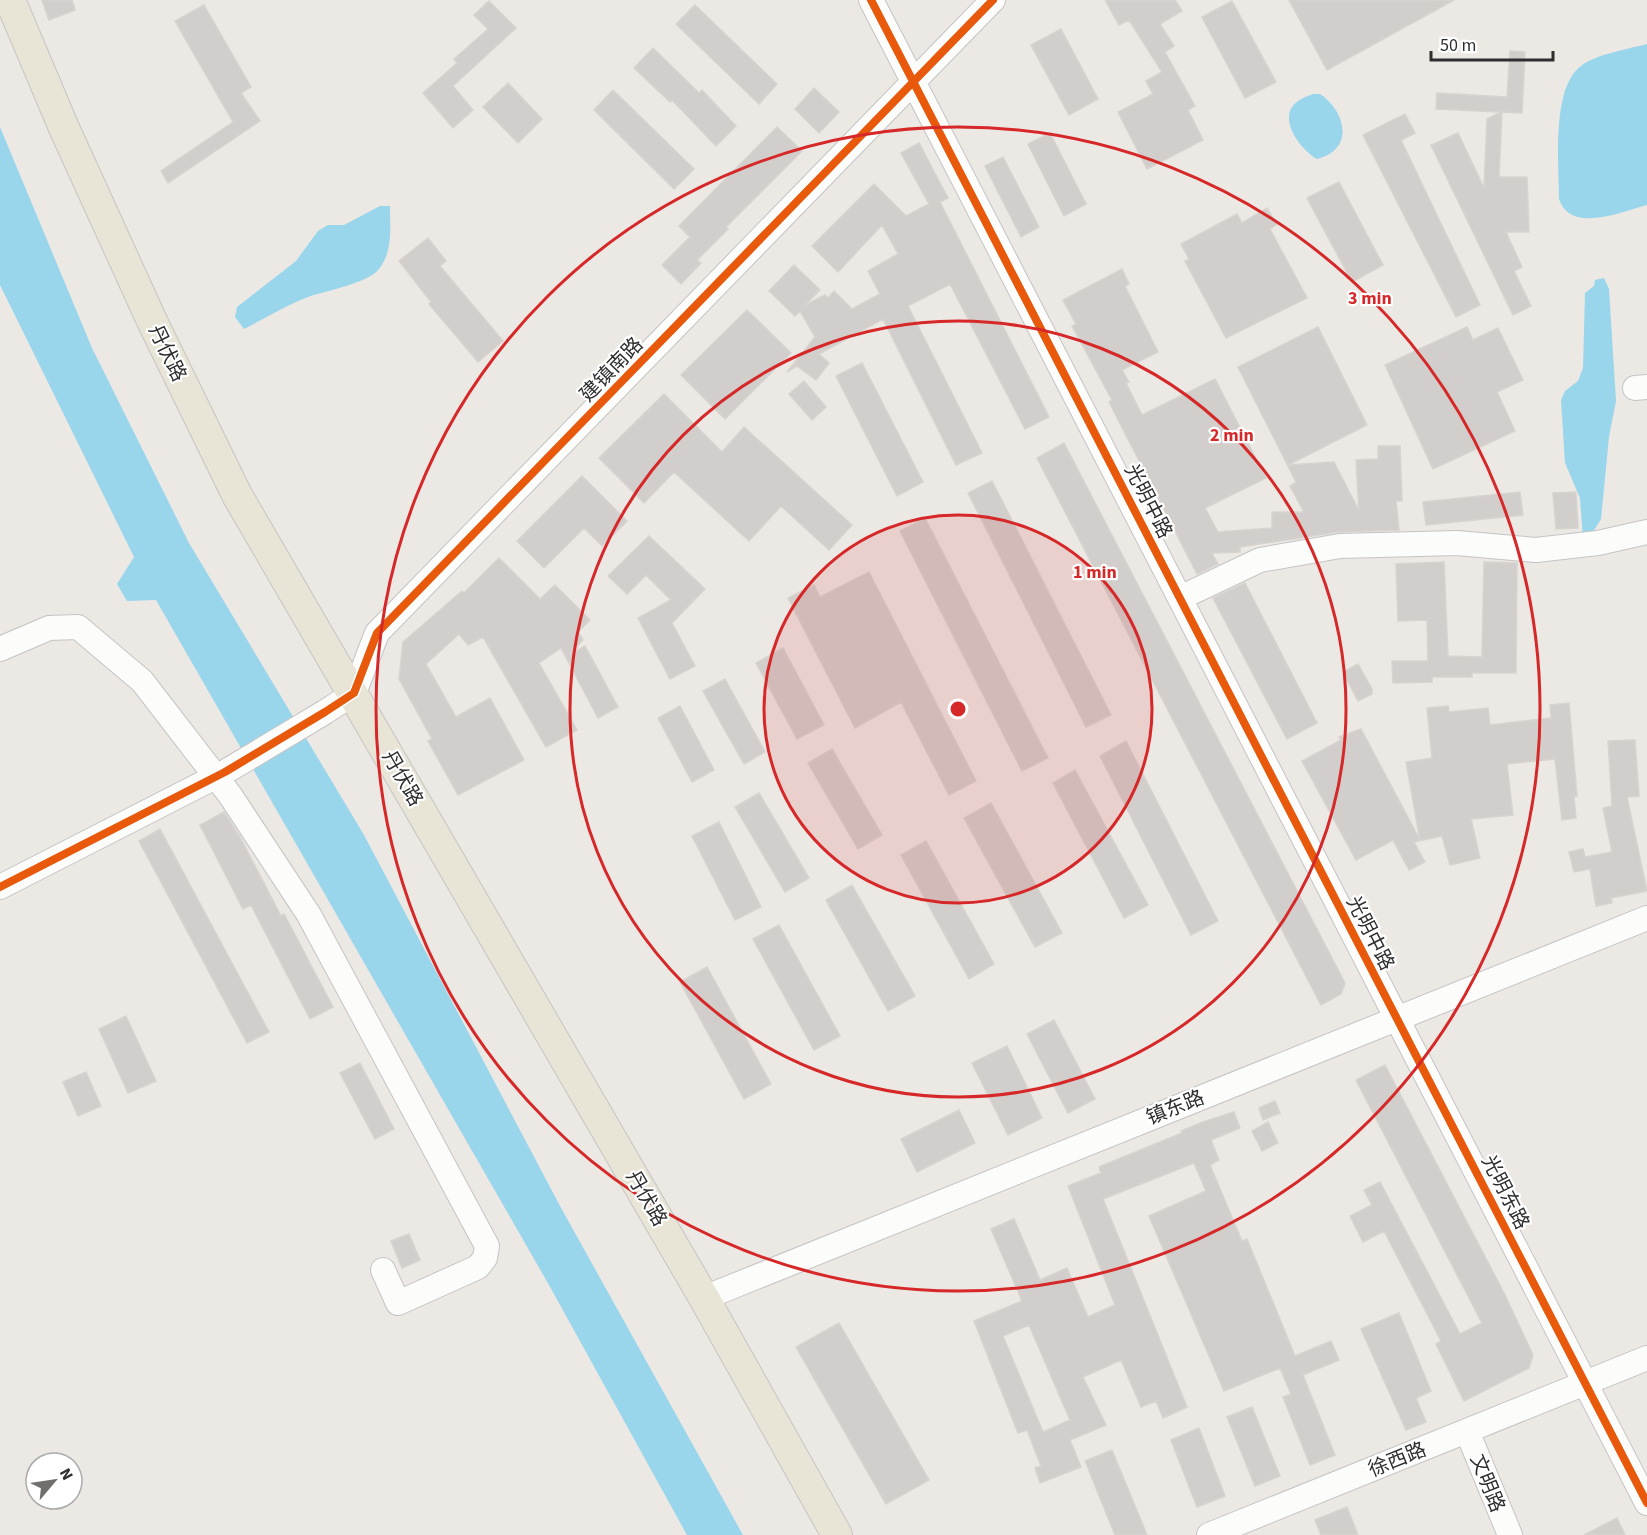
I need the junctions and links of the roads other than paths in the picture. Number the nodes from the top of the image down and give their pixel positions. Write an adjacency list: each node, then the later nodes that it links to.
1 (10, 0): 8 (main road, 丹伏路)
2 (871, 0): 4 (street, 光明中路)
3 (993, 0): 4 (street, 建镇南路)
4 (912, 80): 6 (street, 光明中路); 8 (street, 建镇南路)
5 (1647, 532): 6 (street)
6 (1180, 598): 12 (street, 光明中路)
7 (0, 649): 9 (street)
8 (354, 693): 9 (street); 14 (main road, 丹伏路)
9 (222, 773): 10 (street); 13 (street)
10 (0, 887)
11 (1647, 918): 12 (street, 镇东路)
12 (1396, 1017): 14 (street, 镇东路); 16 (street, 光明东路)
13 (383, 1270)
14 (704, 1298): 19 (main road, 丹伏路)
15 (1647, 1358): 16 (street, 徐西路)
16 (1586, 1382): 17 (street, 徐西路); 18 (street, 光明东路)
17 (1467, 1431): 20 (street, 徐西路); 21 (street, 文明路)
18 (1647, 1503)
19 (837, 1535)
20 (1209, 1535)
21 (1510, 1535)

